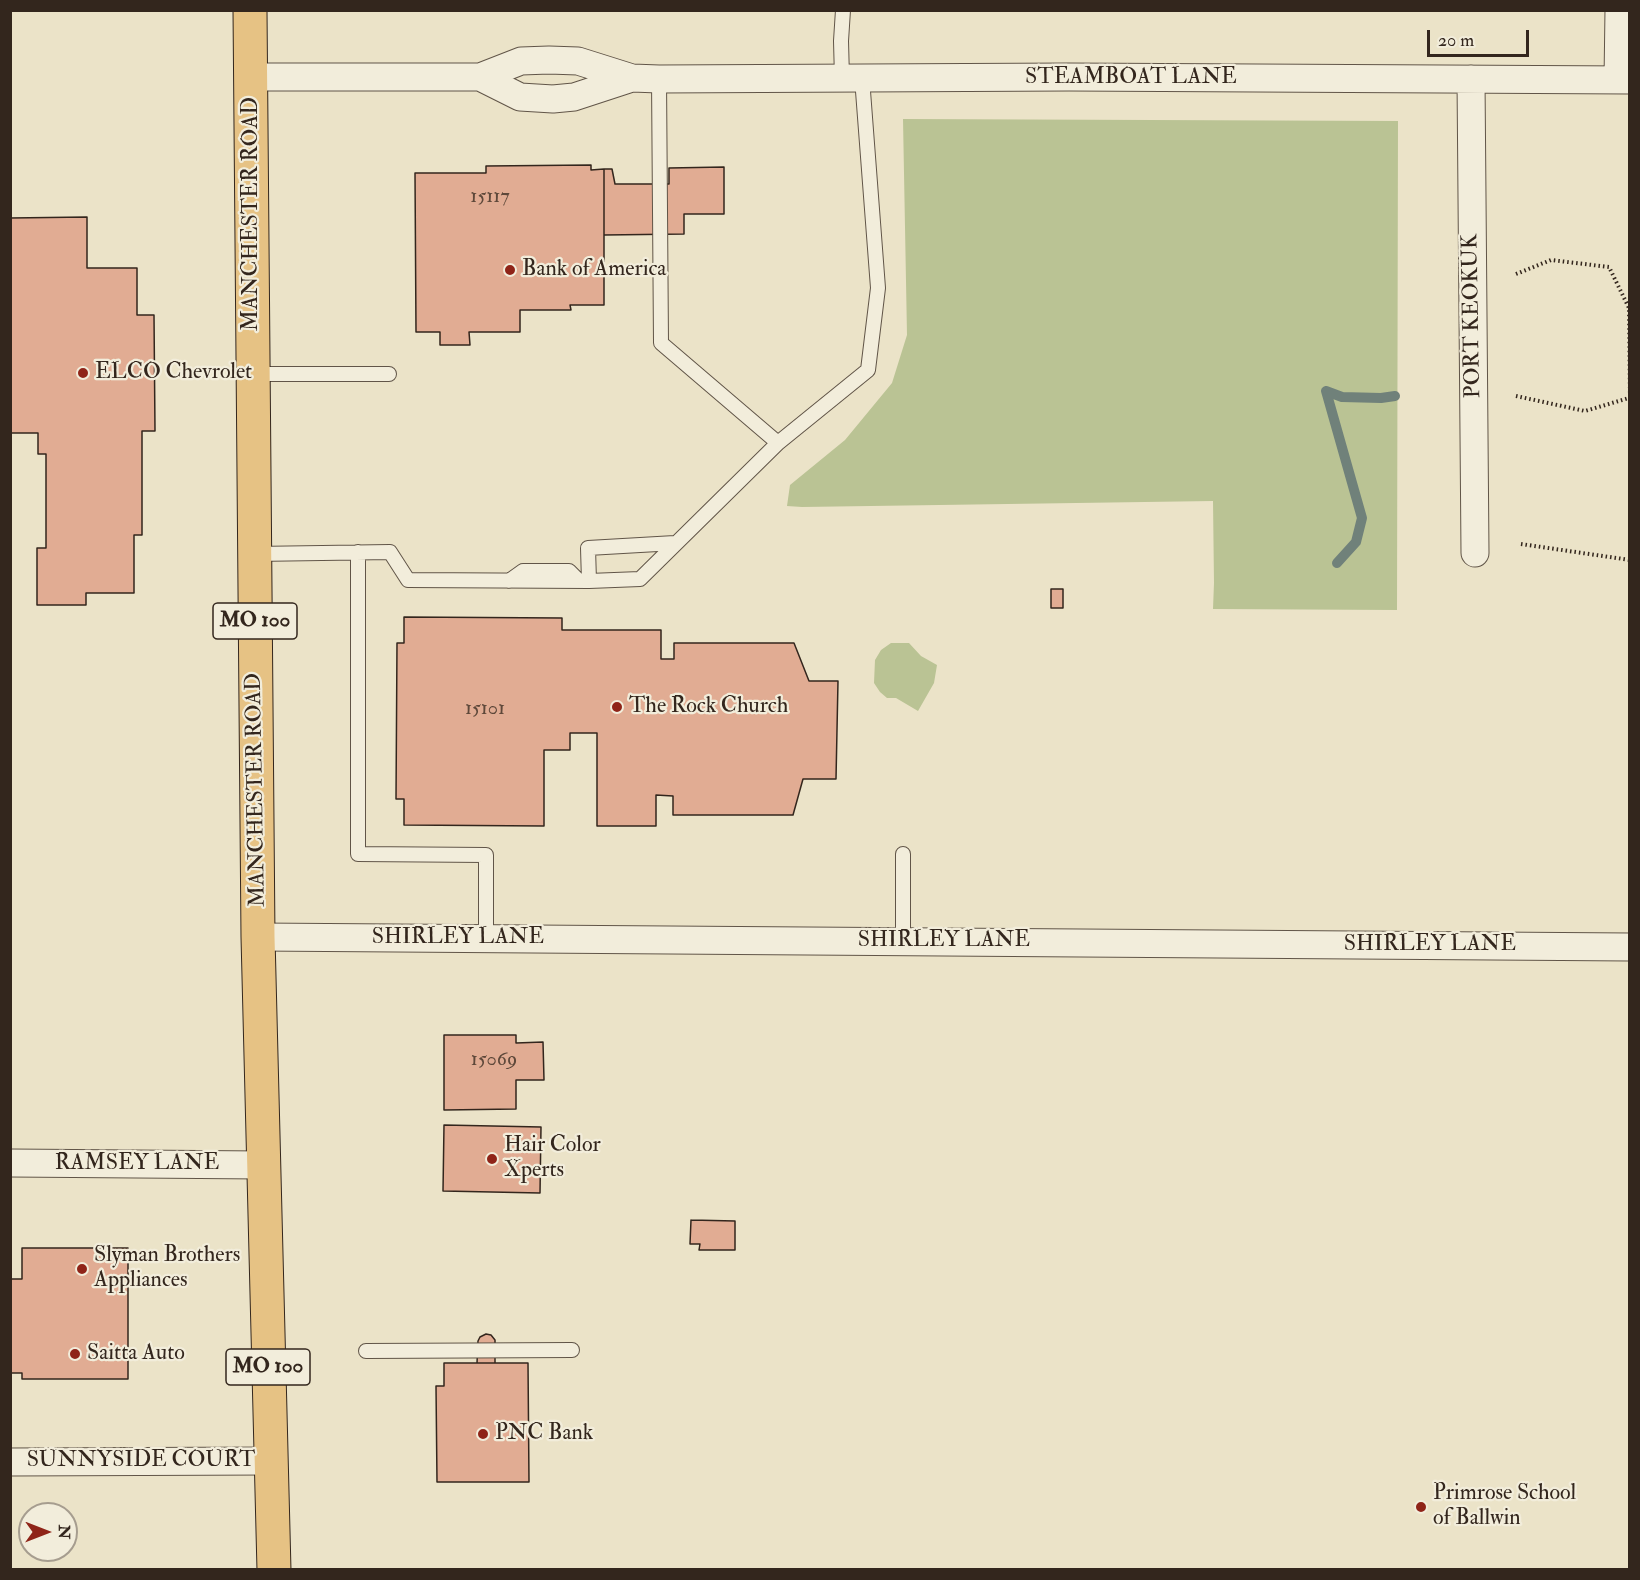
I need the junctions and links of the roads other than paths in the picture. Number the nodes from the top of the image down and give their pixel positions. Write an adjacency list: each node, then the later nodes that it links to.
1 (250, 10): 4 (highway, MANCHESTER ROAD / MO 100)
2 (843, 10): 7 (lane)
3 (1619, 10): 10 (street)
4 (252, 77): 5 (street, STEAMBOAT LANE); 11 (highway, MANCHESTER ROAD / MO 100)
5 (480, 77): 6 (street, STEAMBOAT LANE); 6 (street, STEAMBOAT LANE)
6 (632, 78): 8 (street, STEAMBOAT LANE)
7 (852, 78): 8 (street, STEAMBOAT LANE); 9 (street, STEAMBOAT LANE); 13 (lane)
8 (659, 79): 13 (lane)
9 (1471, 79): 10 (street, STEAMBOAT LANE); 16 (street, PORT KEOKUK)
10 (1624, 80)
11 (253, 374): 12 (lane); 17 (highway, MANCHESTER ROAD / MO 100)
12 (389, 374)
13 (778, 443): 14 (lane)
14 (675, 543): 18 (lane); 18 (lane)
15 (358, 552): 17 (lane); 18 (lane); 21 (lane)
16 (1475, 553)
17 (254, 554): 20 (highway, MANCHESTER ROAD / MO 100)
18 (584, 581)
19 (903, 854): 22 (lane)
20 (258, 937): 21 (street, SHIRLEY LANE); 25 (highway, MANCHESTER ROAD / MO 100)
21 (486, 938): 22 (street, SHIRLEY LANE)
22 (903, 941): 23 (street, SHIRLEY LANE)
23 (1629, 947)
24 (10, 1163): 25 (street, RAMSEY LANE)
25 (263, 1165): 28 (highway, MANCHESTER ROAD / MO 100)
26 (572, 1350): 27 (lane)
27 (366, 1351)
28 (271, 1461): 29 (street, SUNNYSIDE COURT); 30 (highway, MANCHESTER ROAD / MO 100)
29 (10, 1462)
30 (274, 1569)

